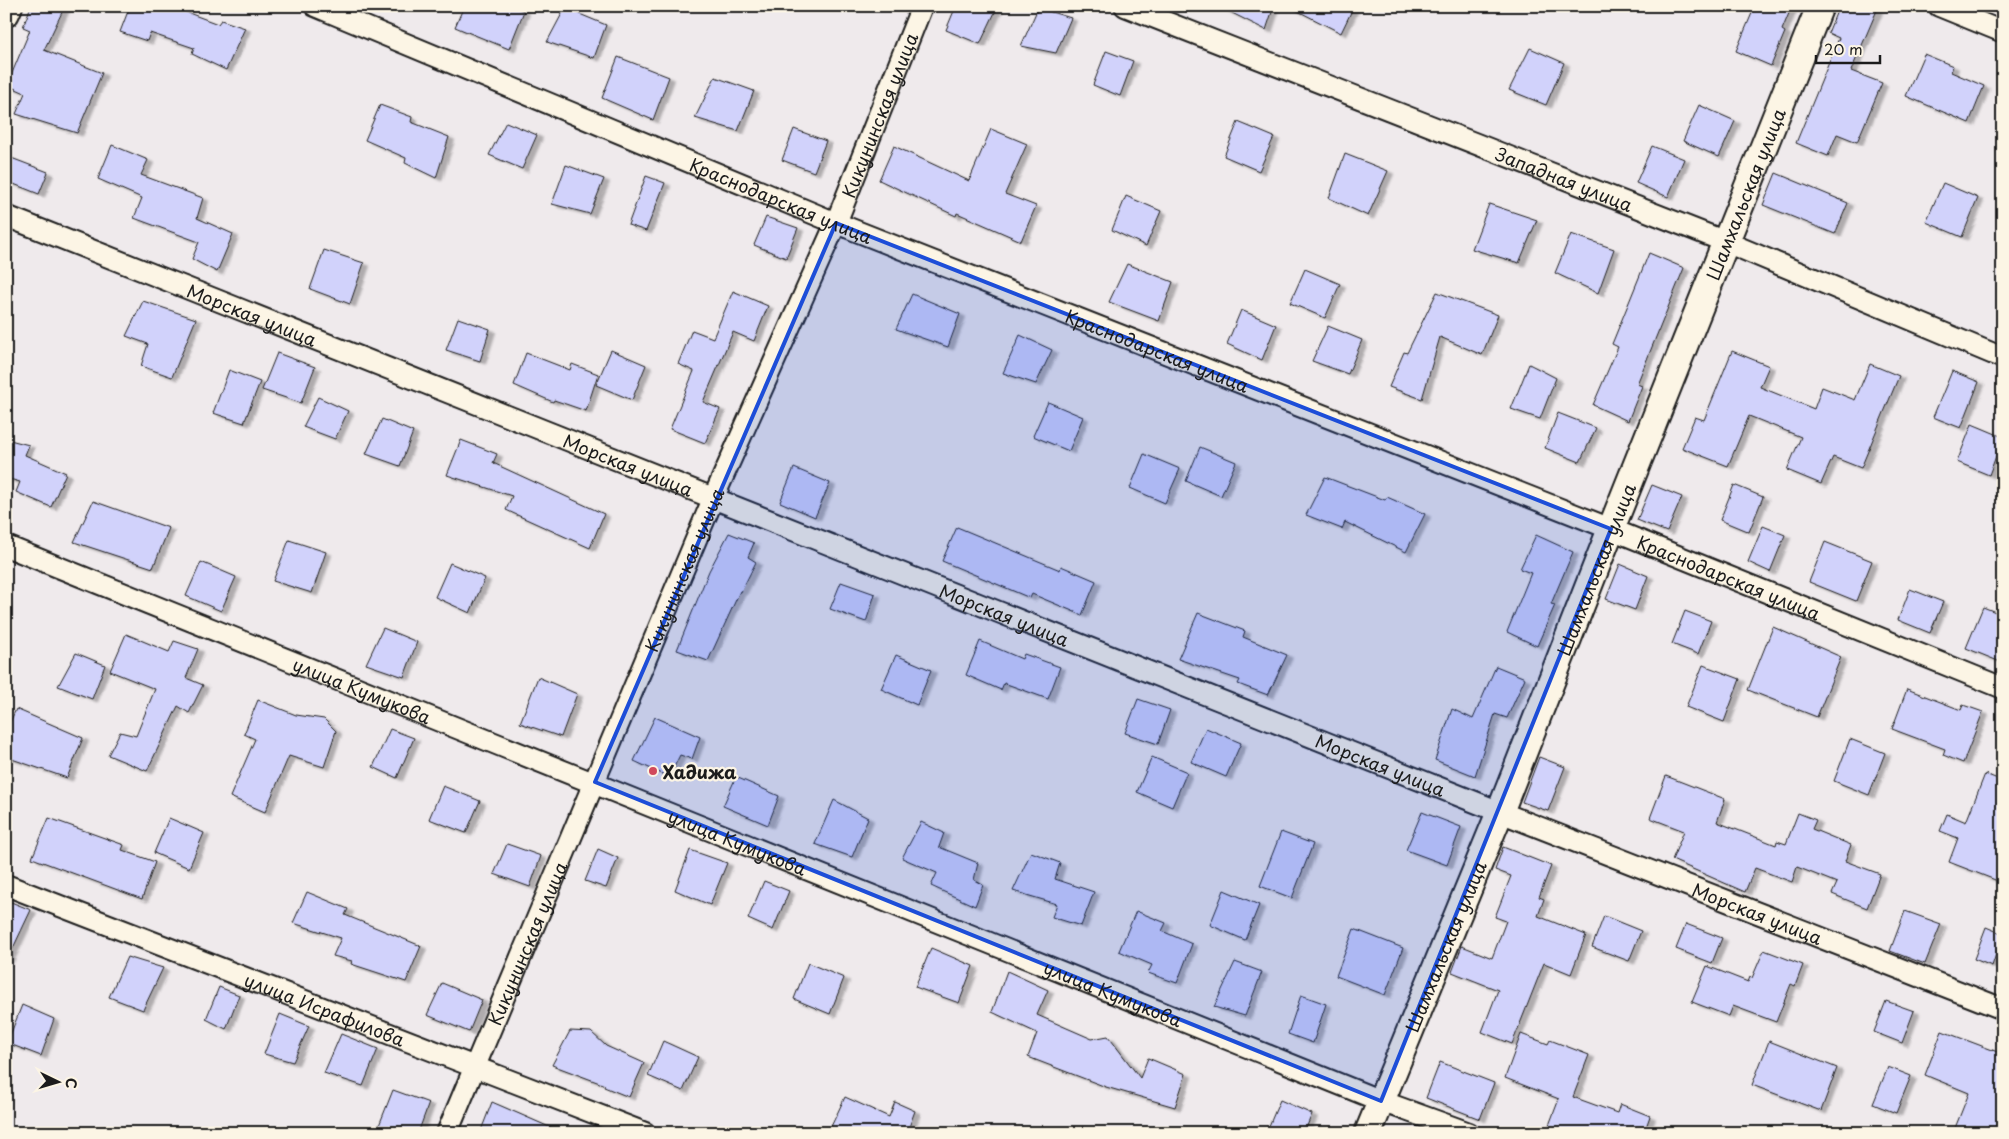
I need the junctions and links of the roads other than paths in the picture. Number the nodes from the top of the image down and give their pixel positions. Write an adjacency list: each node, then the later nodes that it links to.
1 (9, 6): 7 (street)
2 (315, 6): 10 (street, Краснодарская улица)
3 (922, 6): 10 (street, Кикунинская улица)
4 (1125, 6): 11 (street, Западная улица)
5 (1820, 6): 11 (street, Шамхальская улица)
6 (1939, 6): 8 (street)
7 (6, 13)
8 (2003, 32)
9 (6, 216): 13 (street, Морская улица)
10 (836, 223): 13 (street, Кикунинская улица); 14 (street, Краснодарская улица)
11 (1726, 242): 12 (street, Западная улица); 14 (street, Шамхальская улица)
12 (2003, 358)
13 (713, 499): 17 (street, Кикунинская улица); 18 (street, Морская улица)
14 (1611, 530): 16 (street, Краснодарская улица); 18 (street, Шамхальская улица)
15 (6, 546): 17 (street, улица Кумукова)
16 (2003, 688)
17 (595, 782): 21 (street, Кикунинская улица); 22 (street, улица Кумукова)
18 (1500, 812): 20 (street, Морская улица); 22 (street, Шамхальская улица)
19 (6, 885): 21 (street, улица Исрафилова)
20 (2003, 1009)
21 (474, 1066): 23 (street, Кикунинская улица); 24 (street, улица Исрафилова)
22 (1382, 1101): 25 (street, Шамхальская улица); 26 (street, улица Кумукова)
23 (448, 1133)
24 (645, 1133)
25 (1368, 1133)
26 (1469, 1133)

